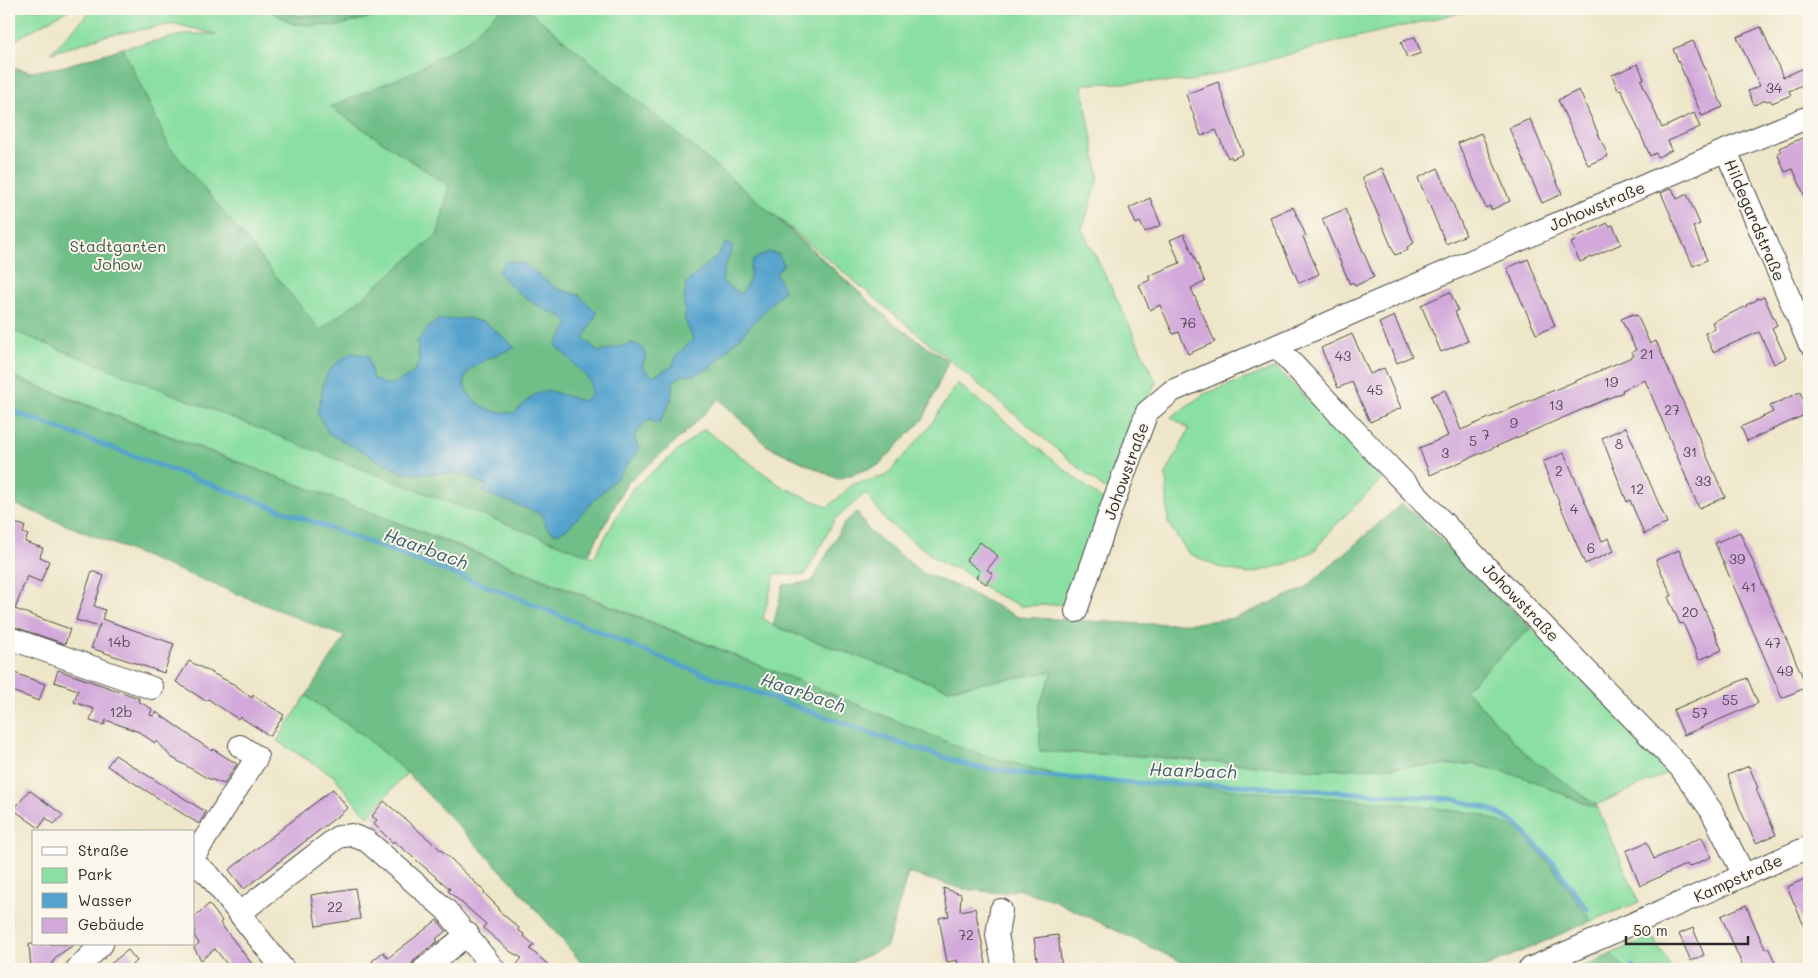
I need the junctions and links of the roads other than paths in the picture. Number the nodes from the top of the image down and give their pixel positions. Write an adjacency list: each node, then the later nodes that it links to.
1 (1809, 117): 2 (street, Johowstraße)
2 (1726, 151): 3 (street, Hildegardstraße); 4 (street, Johowstraße)
3 (1809, 343)
4 (1276, 346): 5 (street, Johowstraße); 12 (street, Johowstraße)
5 (1076, 611)
6 (9, 638): 7 (street)
7 (152, 688)
8 (240, 746): 10 (street)
9 (1809, 847): 12 (street, Kampstraße)
10 (195, 854)
11 (195, 864): 14 (street)
12 (1744, 875): 22 (street, Kampstraße)
13 (1001, 910): 21 (street)
14 (240, 913): 15 (street); 18 (street)
15 (468, 934): 19 (street); 20 (street)
16 (100, 946): 17 (street)
17 (77, 969)
18 (284, 969)
19 (424, 969)
20 (494, 969)
21 (1004, 969)
22 (1528, 969)

